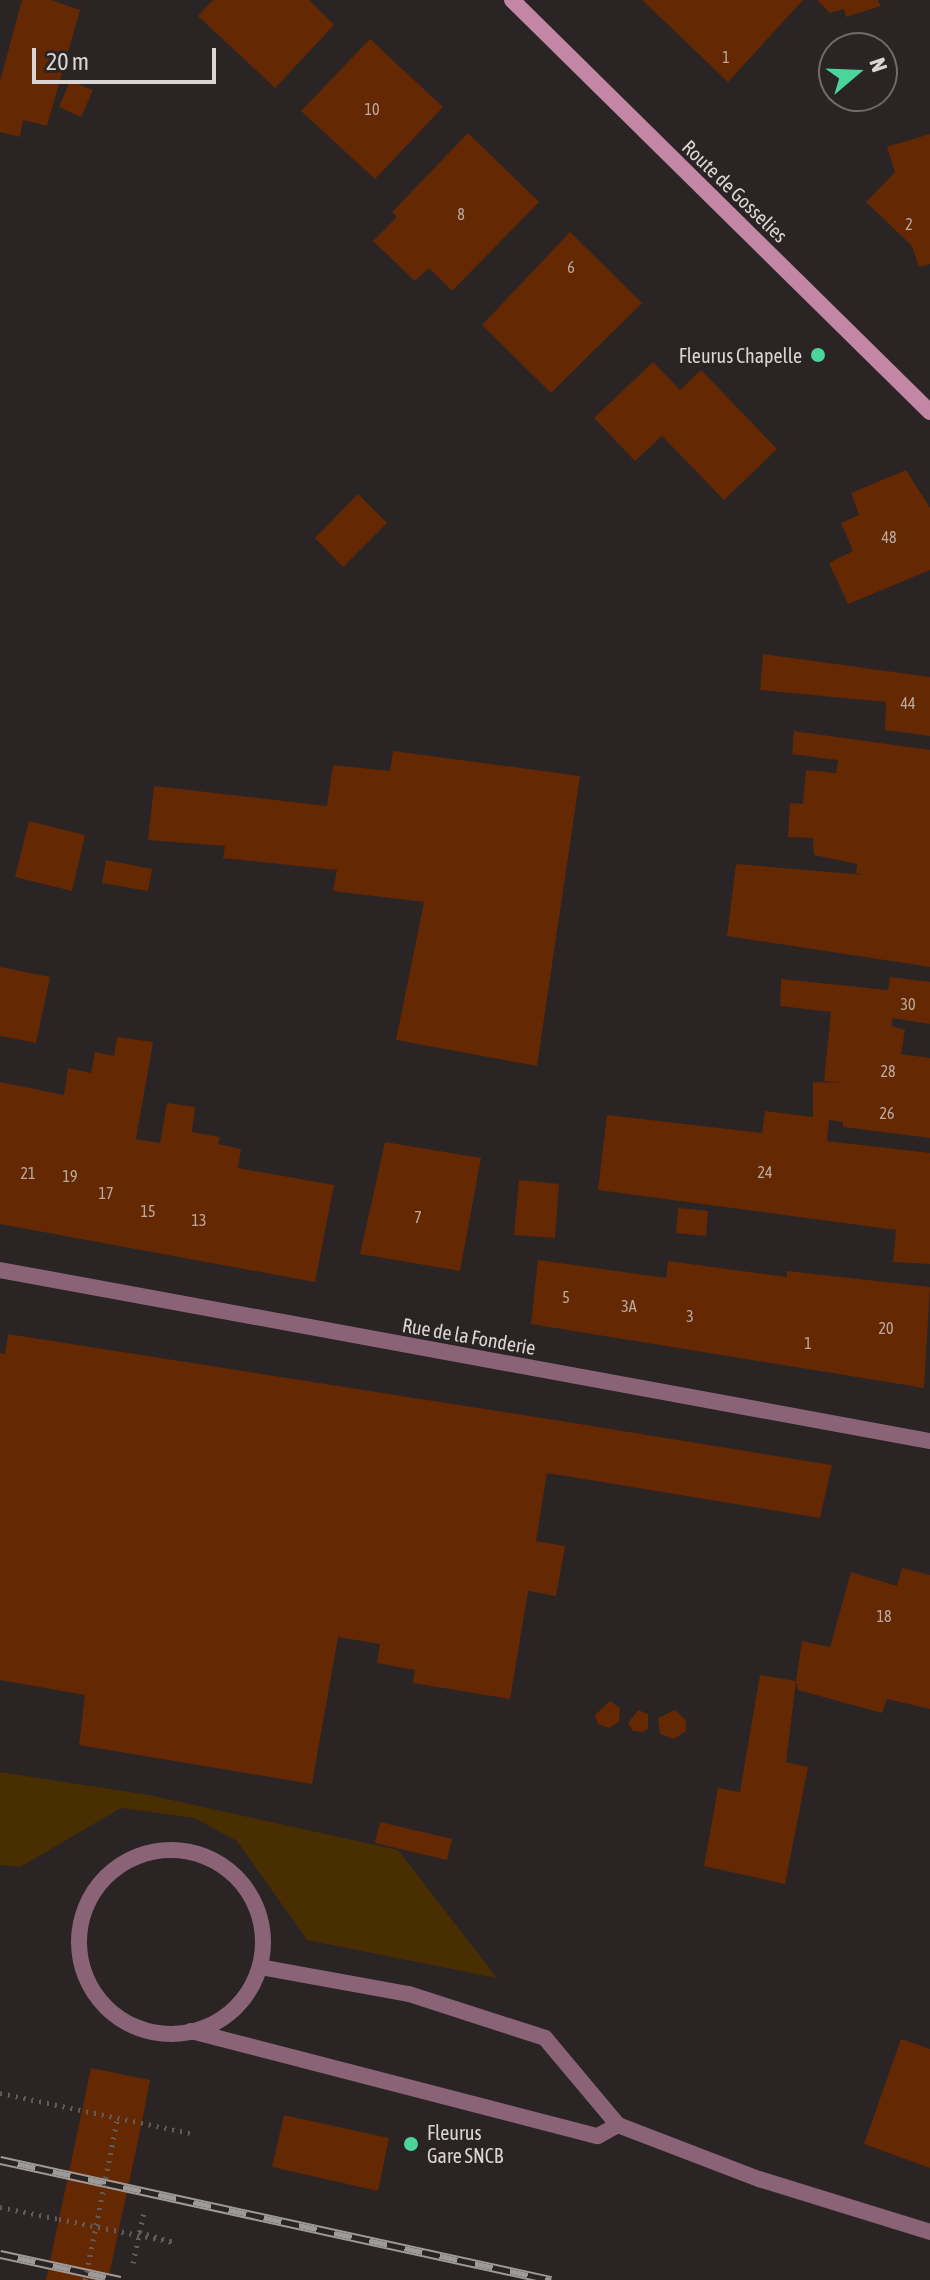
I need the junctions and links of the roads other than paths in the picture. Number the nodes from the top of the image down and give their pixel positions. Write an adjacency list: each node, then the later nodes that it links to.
1 (512, 0): 2 (main road, Route de Gosselies)
2 (930, 412)
3 (0, 1270): 4 (street, Rue de la Fonderie)
4 (930, 1441)
5 (260, 1967): 6 (street); 6 (street); 7 (street)
6 (190, 2031): 7 (street)
7 (618, 2125): 8 (street)
8 (930, 2232)

